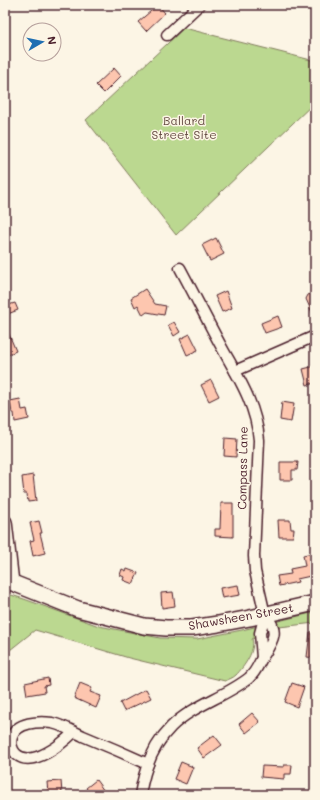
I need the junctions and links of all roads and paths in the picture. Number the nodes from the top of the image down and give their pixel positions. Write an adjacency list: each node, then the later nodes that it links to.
1 (199, 5): 2 (street)
2 (167, 34)
3 (180, 268): 5 (street, Compass Lane)
4 (315, 336): 5 (street)
5 (235, 371): 9 (street, Compass Lane)
6 (5, 522): 7 (street)
7 (9, 583): 9 (main road, Shawsheen Street)
8 (315, 603): 9 (main road, Shawsheen Street)
9 (265, 614): 11 (street, Compass Lane)
10 (74, 732): 10 (street); 11 (street)
11 (148, 764): 12 (street)
12 (140, 795)

